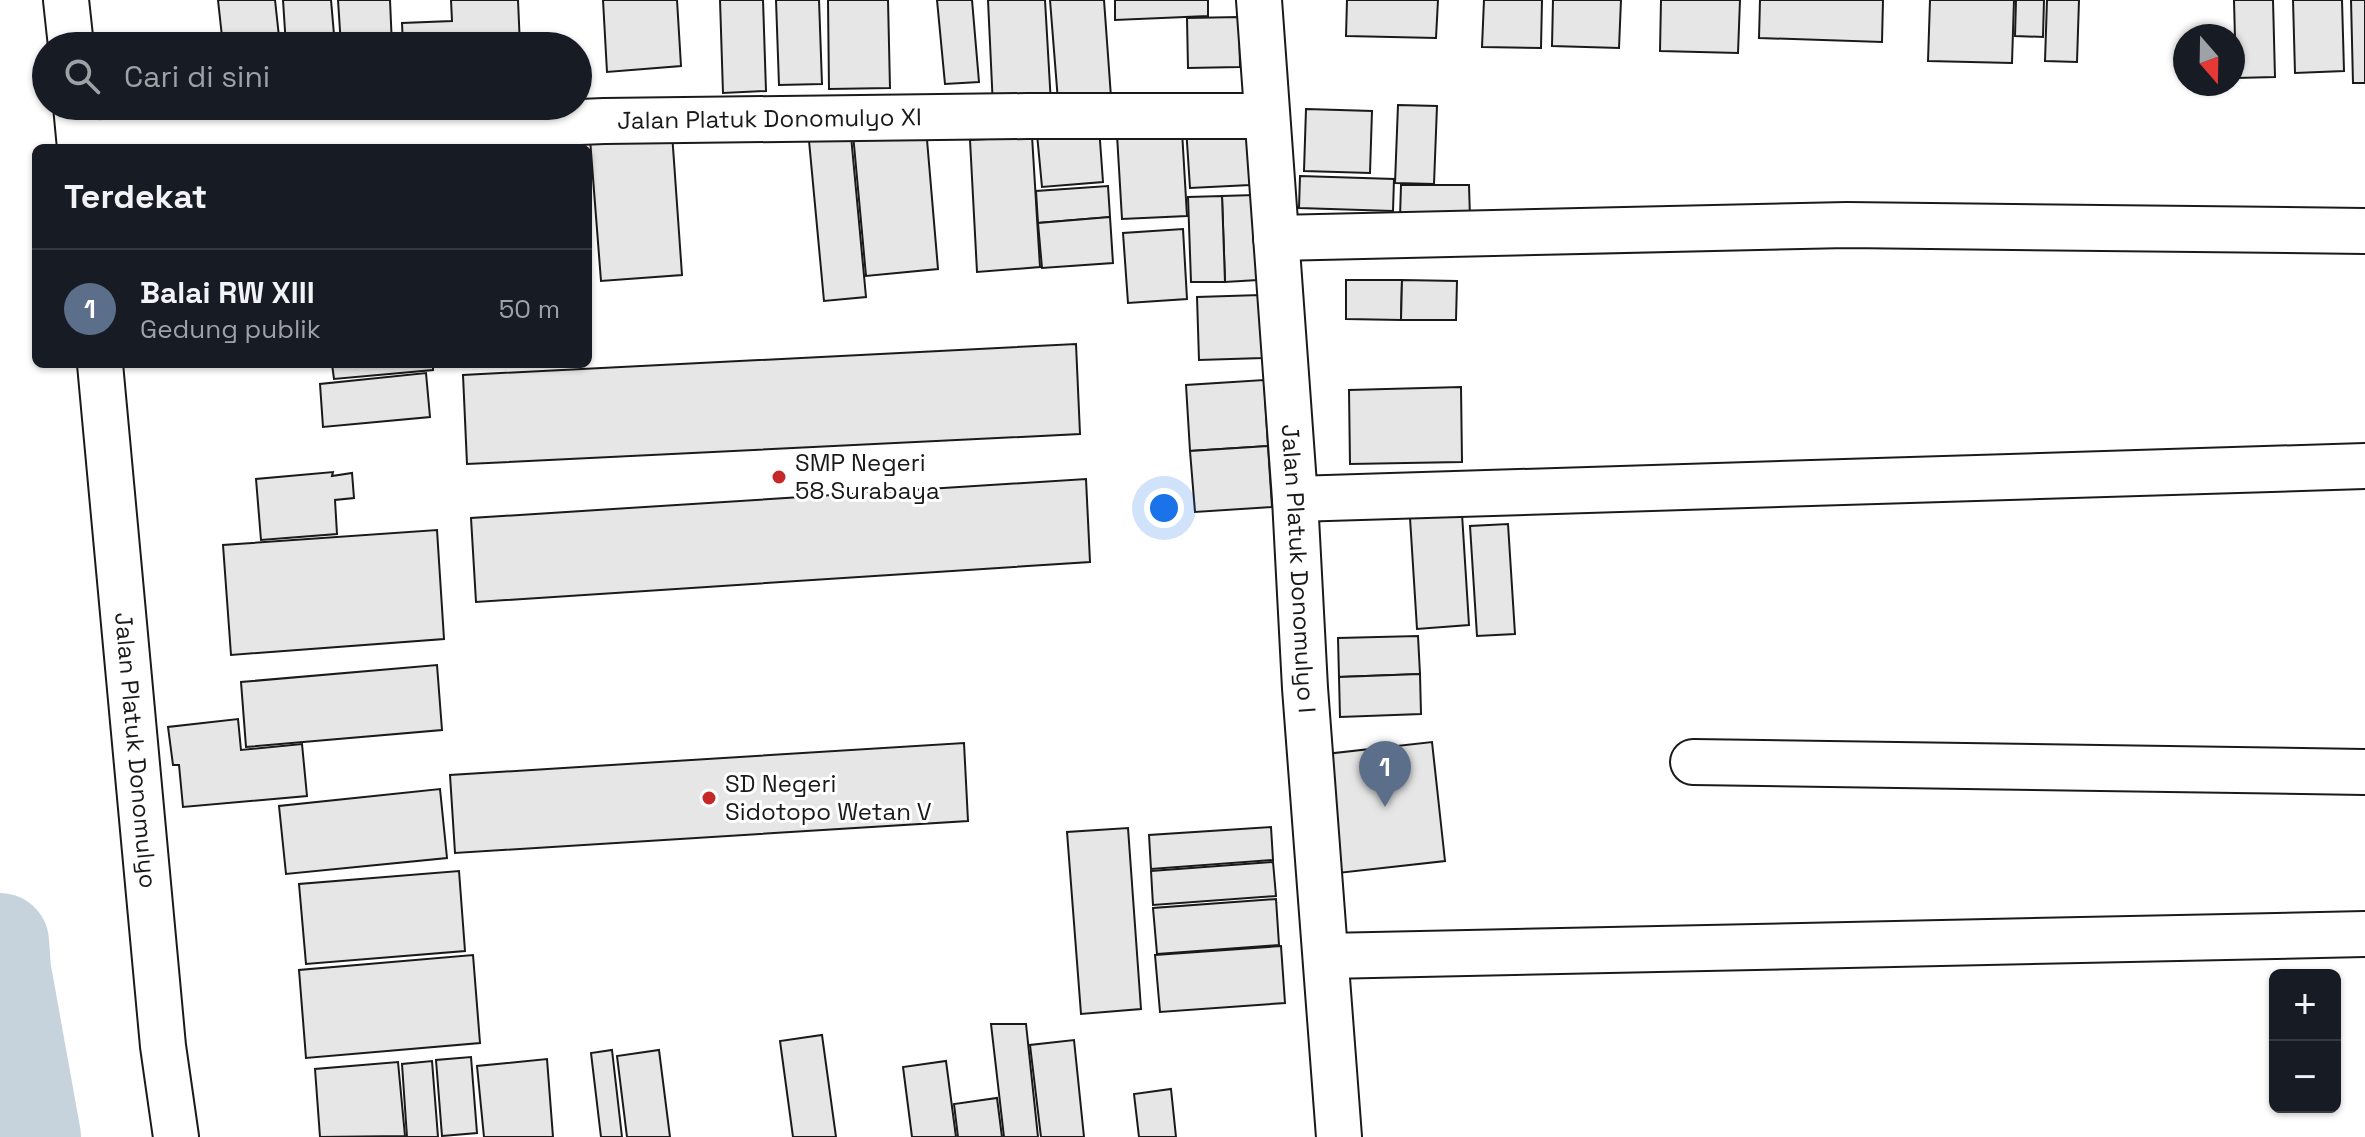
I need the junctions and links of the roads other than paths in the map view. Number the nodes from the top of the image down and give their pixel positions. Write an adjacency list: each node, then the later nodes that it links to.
1 (66, 0): 3 (street)
2 (1259, 0): 4 (street, Jalan Platuk Donomulyo I)
3 (69, 32)
4 (1267, 116): 5 (street, Jalan Platuk Donomulyo XI); 7 (street, Jalan Platuk Donomulyo I)
5 (79, 132)
6 (2365, 231): 7 (street)
7 (1276, 238): 10 (street, Jalan Platuk Donomulyo I)
8 (100, 368): 15 (street, Jalan Platuk Donomulyo)
9 (2365, 466): 10 (street)
10 (1295, 499): 14 (street, Jalan Platuk Donomulyo I)
11 (1693, 762): 12 (street)
12 (2365, 772)
13 (2365, 934): 14 (street)
14 (1326, 956): 16 (street, Jalan Platuk Donomulyo I)
15 (176, 1137)
16 (1339, 1137)

